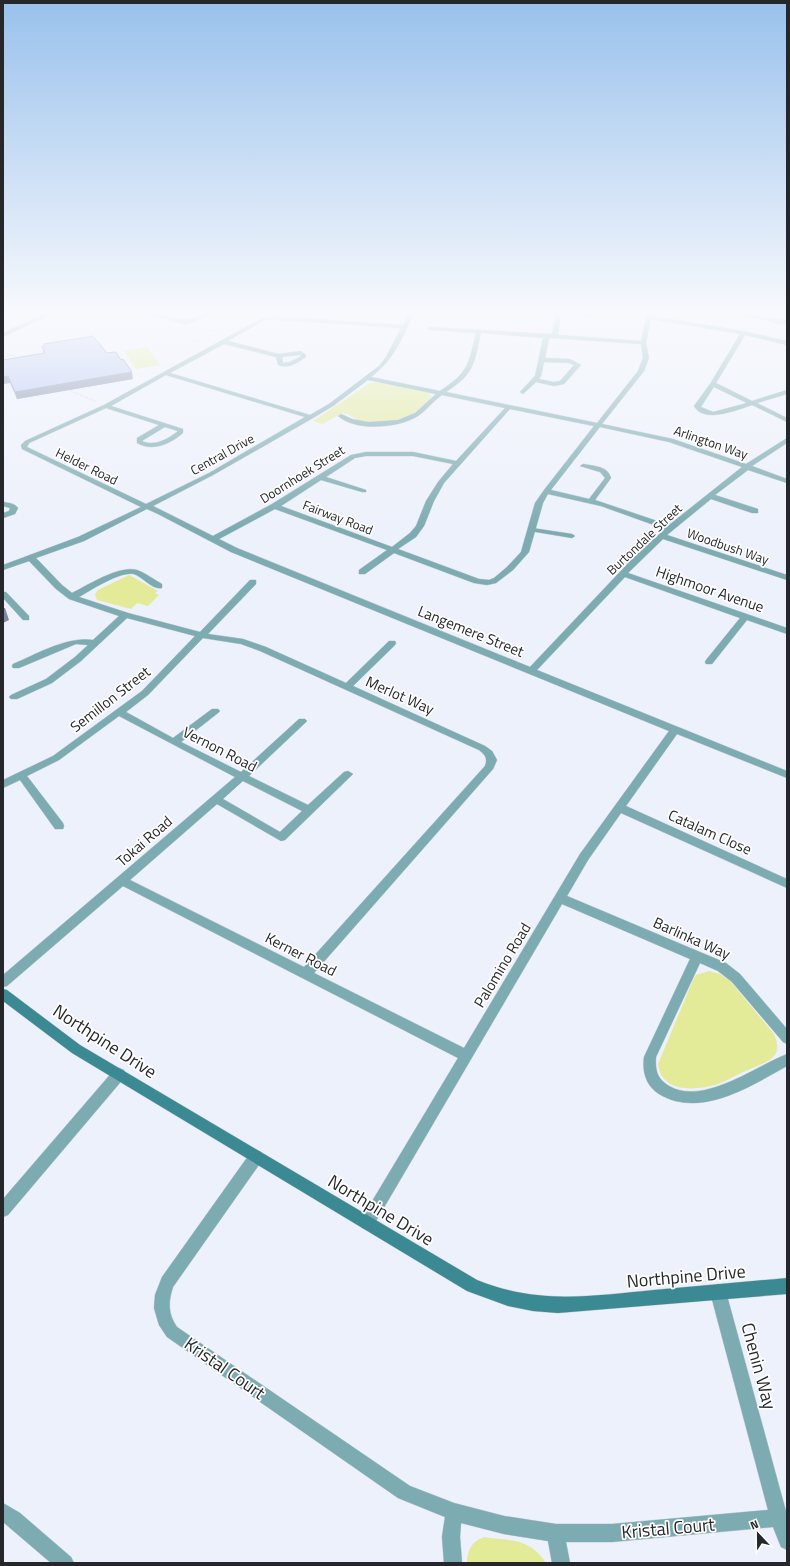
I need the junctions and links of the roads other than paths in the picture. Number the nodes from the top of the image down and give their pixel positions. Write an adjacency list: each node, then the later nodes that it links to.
1 (150, 383): 15 (street)
2 (197, 383): 18 (street)
3 (360, 383): 18 (street, Central Drive)
4 (392, 383): 13 (street, Arlington Way)
5 (453, 383): 13 (street)
6 (532, 383): 11 (street)
7 (550, 383): 8 (street)
8 (561, 383)
9 (631, 383): 21 (street)
10 (713, 384): 14 (street); 14 (street)
11 (523, 392)
12 (787, 392): 14 (street)
13 (441, 393): 16 (street, Arlington Way); 17 (street)
14 (752, 403): 19 (street)
15 (106, 406): 20 (street); 34 (street, Helder Road)
16 (509, 407): 21 (street, Arlington Way); 23 (street)
17 (341, 416)
18 (311, 417): 34 (street, Central Drive)
19 (787, 420)
20 (166, 424): 20 (street)
21 (597, 426): 25 (street, Arlington Way); 29 (street)
22 (787, 440): 25 (street, Burtondale Street)
23 (457, 463): 26 (street, Doornhoek Street); 42 (street)
24 (583, 466): 31 (street)
25 (747, 467): 27 (street, Arlington Way); 30 (street, Burtondale Street)
26 (320, 477): 28 (street); 33 (street, Doornhoek Street)
27 (787, 482)
28 (364, 491)
29 (546, 491): 31 (street); 38 (street)
30 (710, 496): 35 (street); 37 (street, Burtondale Street)
31 (592, 501): 37 (street)
32 (3, 504): 36 (street)
33 (275, 506): 41 (street, Doornhoek Street); 42 (street, Fairway Road)
34 (146, 507): 41 (street, Langemere Street); 43 (street, Central Drive)
35 (755, 511)
36 (3, 516)
37 (670, 528): 40 (street, Burtondale Street)
38 (532, 530): 39 (lane); 42 (street, Fairway Road)
39 (572, 536)
40 (662, 536): 46 (street, Burtondale Street); 47 (street, Woodbush Way)
41 (213, 539): 61 (street, Langemere Street)
42 (392, 550): 45 (street)
43 (31, 558): 44 (street, Central Drive); 51 (street, Merlot Way)
44 (3, 568)
45 (362, 572)
46 (624, 574): 53 (street, Highmoor Avenue); 61 (street, Burtondale Street)
47 (787, 578)
48 (253, 582): 56 (street, Semillon Street)
49 (159, 586): 51 (street)
50 (3, 594): 54 (lane)
51 (72, 597): 52 (street, Merlot Way)
52 (125, 615): 56 (street, Merlot Way); 58 (street)
53 (746, 616): 55 (street, Highmoor Avenue); 59 (street)
54 (26, 618)
55 (787, 631)
56 (201, 635): 62 (street, Merlot Way); 65 (street, Semillon Street)
57 (392, 643): 62 (street)
58 (95, 644): 60 (street); 63 (street)
59 (709, 662)
60 (16, 666)
61 (531, 671): 67 (street, Langemere Street)
62 (347, 686): 82 (street, Merlot Way)
63 (14, 697)
64 (215, 711): 68 (street)
65 (119, 712): 68 (street, Vernon Road); 70 (street, Semillon Street)
66 (302, 720): 72 (street, Tokai Road)
67 (676, 730): 71 (street, Langemere Street); 75 (street, Palomino Road)
68 (174, 742): 72 (street, Vernon Road)
69 (348, 774): 76 (street)
70 (22, 776): 73 (street, Semillon Street); 77 (street)
71 (787, 776)
72 (242, 777): 74 (street, Tokai Road); 76 (street, Vernon Road)
73 (3, 784)
74 (216, 799): 76 (street); 78 (street, Tokai Road)
75 (620, 808): 79 (street, Catalam Close); 80 (street, Palomino Road)
76 (309, 810)
77 (59, 826)
78 (121, 880): 82 (street, Kerner Road); 83 (street, Tokai Road)
79 (787, 884)
80 (560, 898): 81 (street, Barlinka Way); 86 (street, Palomino Road)
81 (697, 956): 85 (street, Barlinka Way); 87 (street)
82 (305, 974): 86 (street, Kerner Road)
83 (3, 982)
84 (3, 994): 88 (street, Northpine Drive)
85 (787, 1038)
86 (466, 1056): 91 (street, Palomino Road)
87 (787, 1060)
88 (119, 1074): 89 (street, Northpine Drive); 90 (street)
89 (256, 1157): 91 (street, Northpine Drive); 95 (street, Kristal Court)
90 (3, 1210)
91 (367, 1223): 93 (street, Northpine Drive)
92 (787, 1286): 93 (street, Northpine Drive)
93 (718, 1292): 96 (street, Chenin Way)
94 (3, 1512): 99 (street)
95 (454, 1512): 97 (street, Kristal Court); 100 (street)
96 (779, 1518): 97 (street, Kristal Court); 98 (street, Chenin Way)
97 (556, 1533): 101 (street)
98 (787, 1541)
99 (64, 1563)
100 (453, 1563)
101 (561, 1563)

